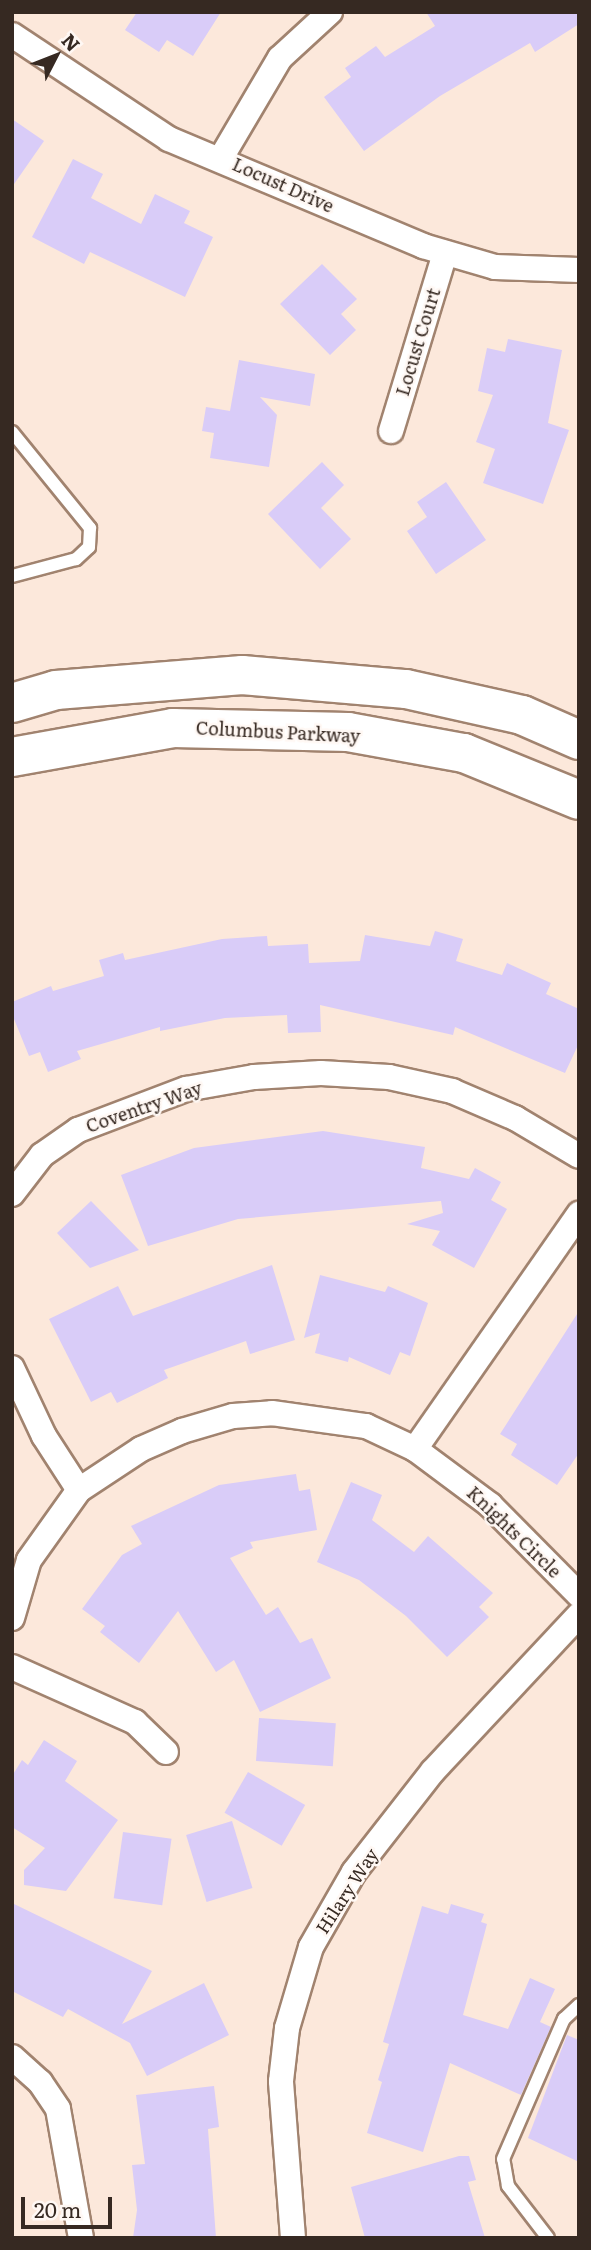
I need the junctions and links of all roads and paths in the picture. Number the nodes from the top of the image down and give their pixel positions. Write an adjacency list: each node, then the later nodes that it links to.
1 (330, 12): 3 (street)
2 (12, 34): 3 (street, Locust Drive)
3 (221, 158): 4 (street, Locust Drive)
4 (445, 253): 5 (street, Locust Drive); 6 (street, Locust Court)
5 (579, 270)
6 (391, 431)
7 (12, 432): 8 (lane)
8 (12, 576)
9 (12, 703): 10 (main road)
10 (579, 740)
11 (12, 757): 12 (main road, Columbus Parkway)
12 (579, 800)
13 (579, 1156): 14 (street, Coventry Way)
14 (12, 1194)
15 (579, 1214): 17 (street)
16 (12, 1368): 18 (street)
17 (415, 1449): 18 (street, Knights Circle); 19 (street, Knights Circle)
18 (79, 1490): 21 (street, Knights Circle)
19 (579, 1595)
20 (579, 1615): 27 (street, Hilary Way)
21 (12, 1618)
22 (12, 1667): 23 (street)
23 (166, 1752)
24 (579, 2005): 28 (lane)
25 (12, 2057): 26 (street)
26 (80, 2238)
27 (293, 2238)
28 (548, 2238)

